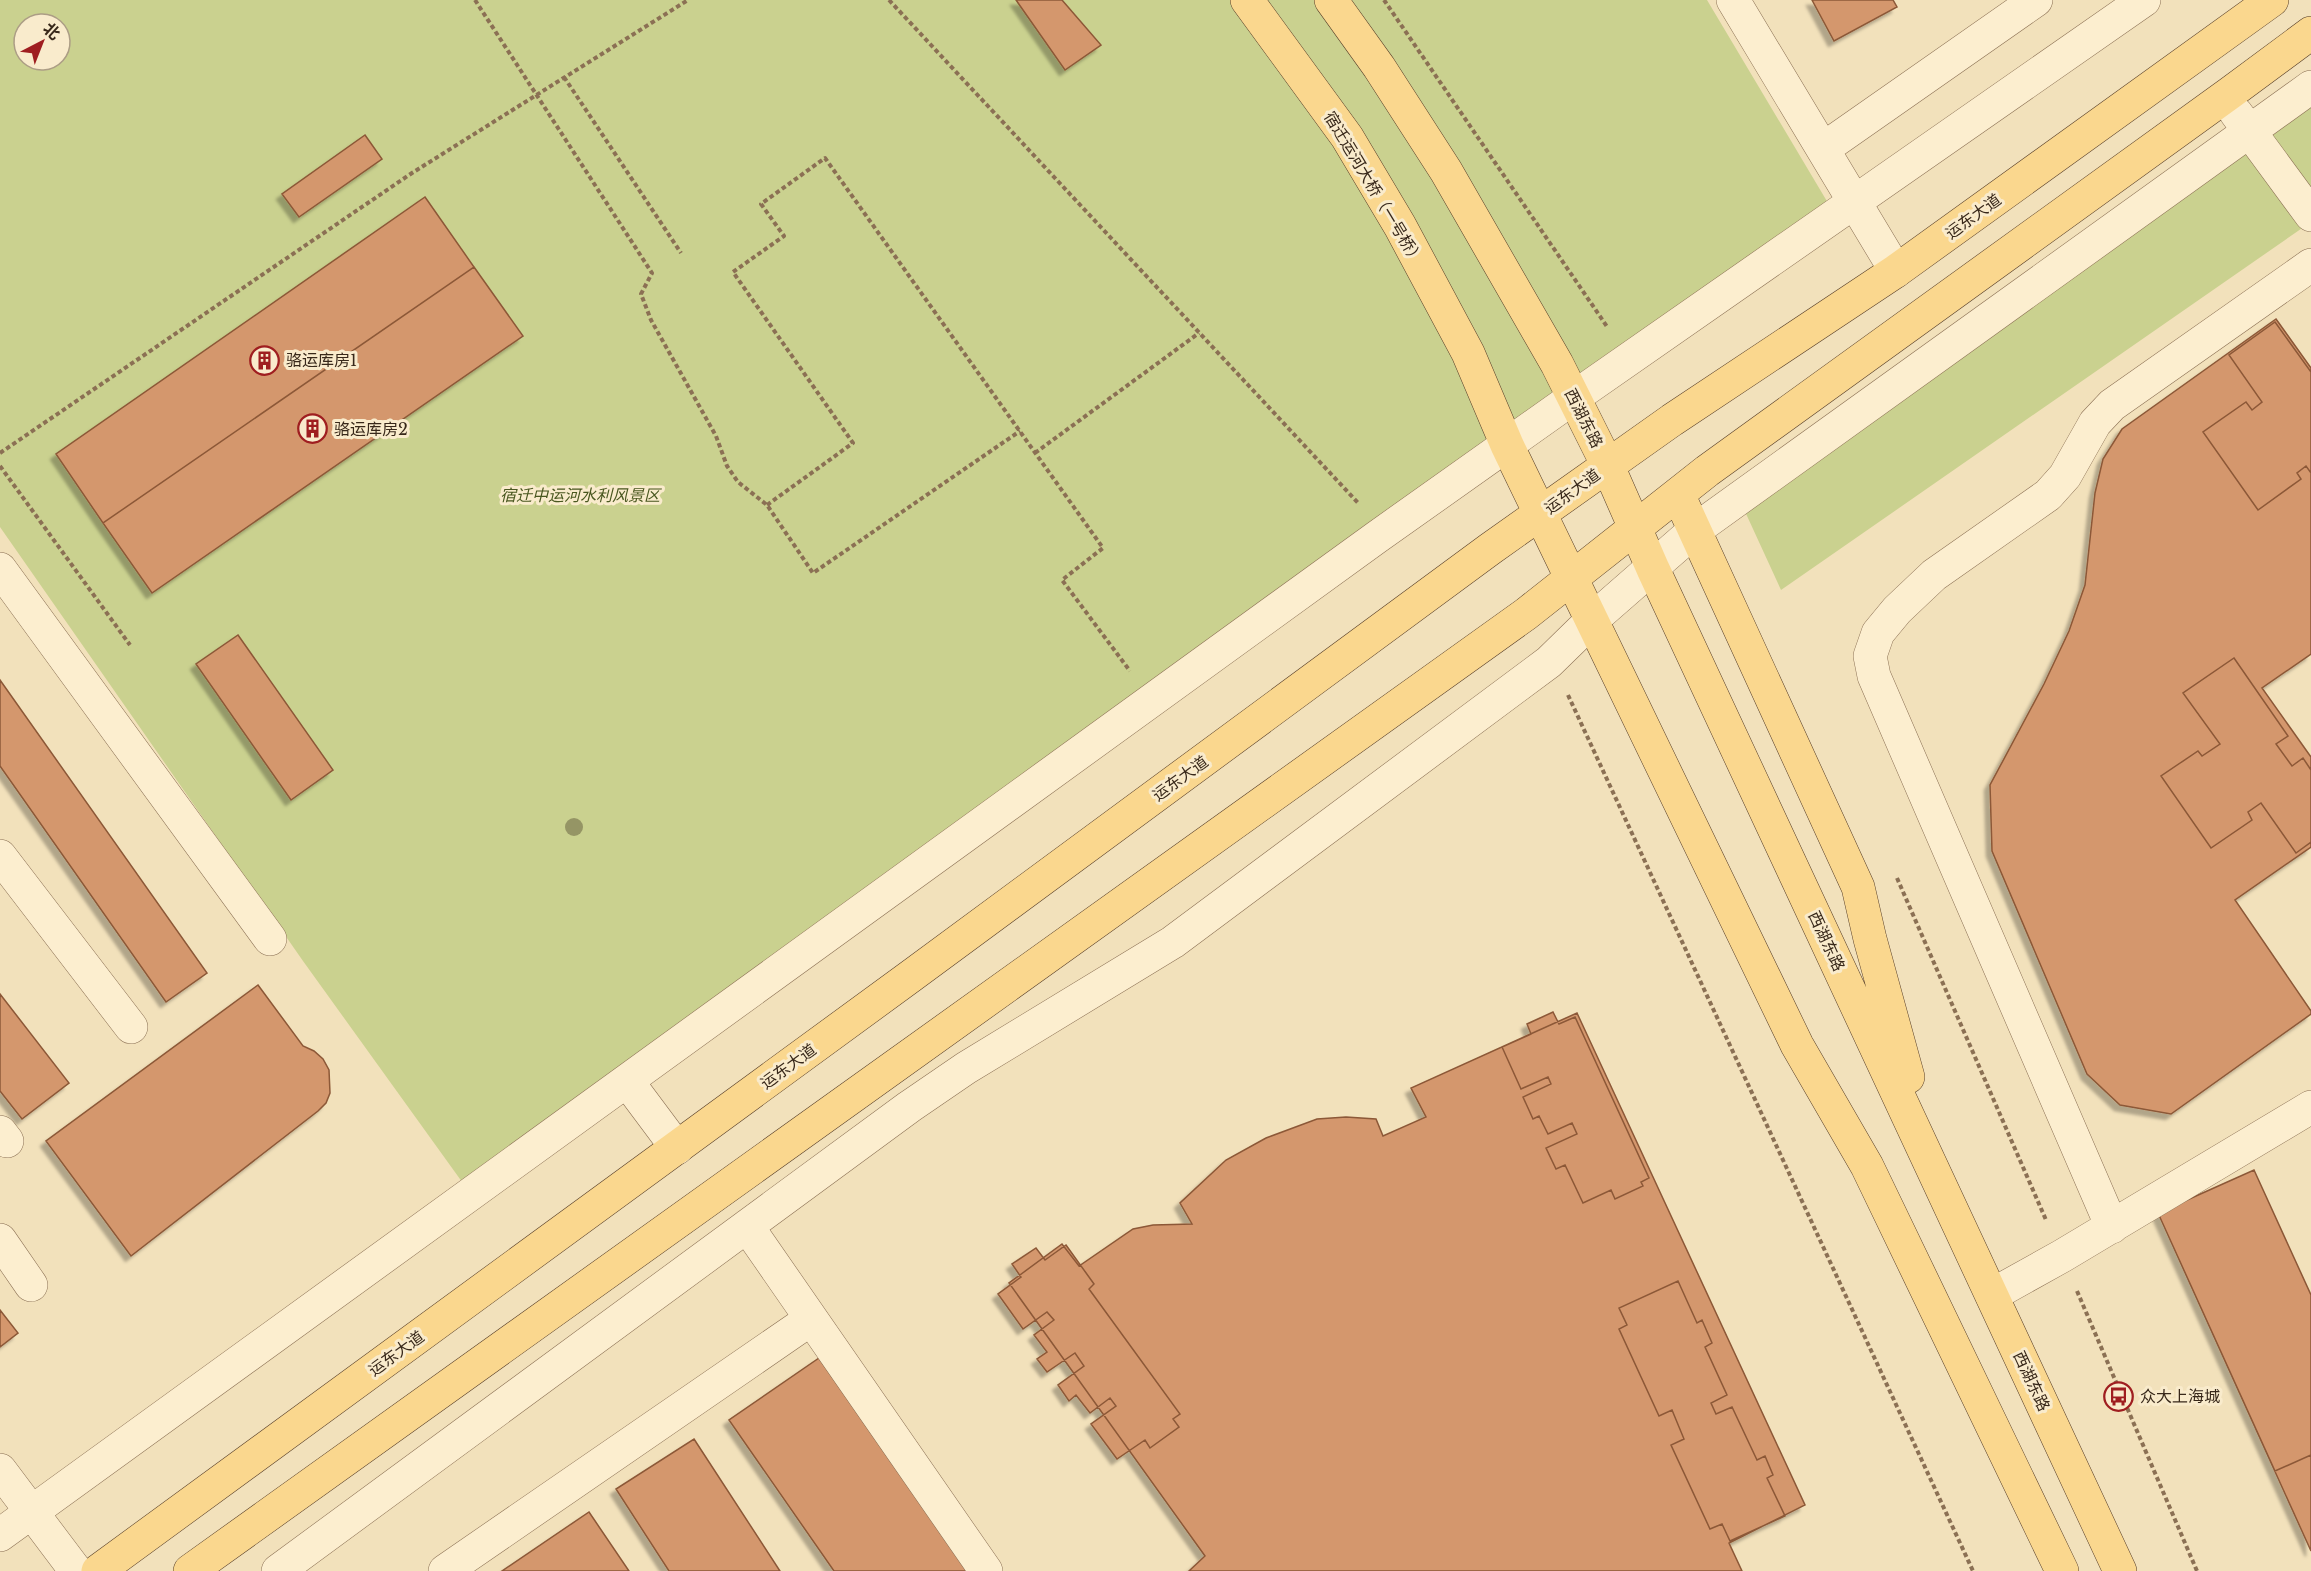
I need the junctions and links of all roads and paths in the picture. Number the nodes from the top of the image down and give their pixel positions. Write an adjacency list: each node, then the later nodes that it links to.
1 (475, 0): 14 (path)
2 (688, 0): 12 (path)
3 (889, 0): 24 (path)
4 (1247, 0): 27 (main road, 宿迁运河大桥（一号桥）)
5 (1331, 0): 25 (main road, 西湖东路)
6 (1384, 0): 22 (path)
7 (1733, 0): 17 (street)
8 (2036, 0): 17 (street)
9 (2144, 0): 18 (street)
10 (2272, 0): 23 (main road, 运东大道)
11 (2311, 33): 15 (main road)
12 (564, 77): 14 (path); 20 (path)
13 (2311, 87): 16 (street)
14 (536, 95): 28 (path); 33 (path)
15 (2225, 97): 16 (street); 32 (main road)
16 (2249, 130): 19 (street); 37 (street)
17 (1822, 149): 18 (street)
18 (1855, 203): 23 (street); 25 (street)
19 (2311, 215)
20 (681, 253)
21 (2311, 265): 53 (street)
22 (1569, 270)
23 (1896, 272): 30 (main road, 运东大道)
24 (1199, 333): 29 (path); 34 (path)
25 (1573, 398): 27 (street); 30 (main road, 西湖东路)
26 (1020, 431): 29 (path); 33 (path); 33 (path)
27 (1507, 445): 35 (main road); 48 (street)
28 (0, 453)
29 (1035, 453): 44 (path)
30 (1607, 464): 35 (main road, 运东大道); 36 (main road, 西湖东路)
31 (0, 466): 42 (path)
32 (1678, 494): 36 (main road); 37 (main road)
33 (766, 505)
34 (1362, 508)
35 (1541, 513): 40 (main road); 50 (main road, 运东大道)
36 (1635, 527): 38 (main road, 西湖东路); 40 (main road)
37 (1695, 530): 38 (street); 51 (main road)
38 (1653, 568): 41 (street); 51 (main road, 西湖东路)
39 (1, 573): 46 (street)
40 (1572, 578): 41 (main road); 63 (main road)
41 (1592, 620): 43 (street); 68 (main road)
42 (130, 645)
43 (1550, 662): 52 (street); 67 (path)
44 (1134, 676)
45 (0, 855): 47 (street)
46 (270, 939)
47 (131, 1027)
48 (627, 1082): 50 (street); 59 (street)
49 (2311, 1107): 53 (street)
50 (677, 1148): 62 (main road, 运东大道)
51 (1932, 1166): 56 (main road, 西湖东路)
52 (747, 1226): 57 (street); 64 (street)
53 (2112, 1227): 56 (street)
54 (0, 1240): 55 (street)
55 (31, 1285)
56 (1992, 1295): 69 (main road, 西湖东路)
57 (811, 1318): 65 (street); 66 (street)
58 (0, 1470): 59 (street)
59 (31, 1513): 60 (street); 61 (street)
60 (0, 1535)
61 (76, 1571)
62 (98, 1571)
63 (190, 1571)
64 (278, 1571)
65 (445, 1571)
66 (986, 1571)
67 (1973, 1571)
68 (2062, 1571)
69 (2120, 1571)

